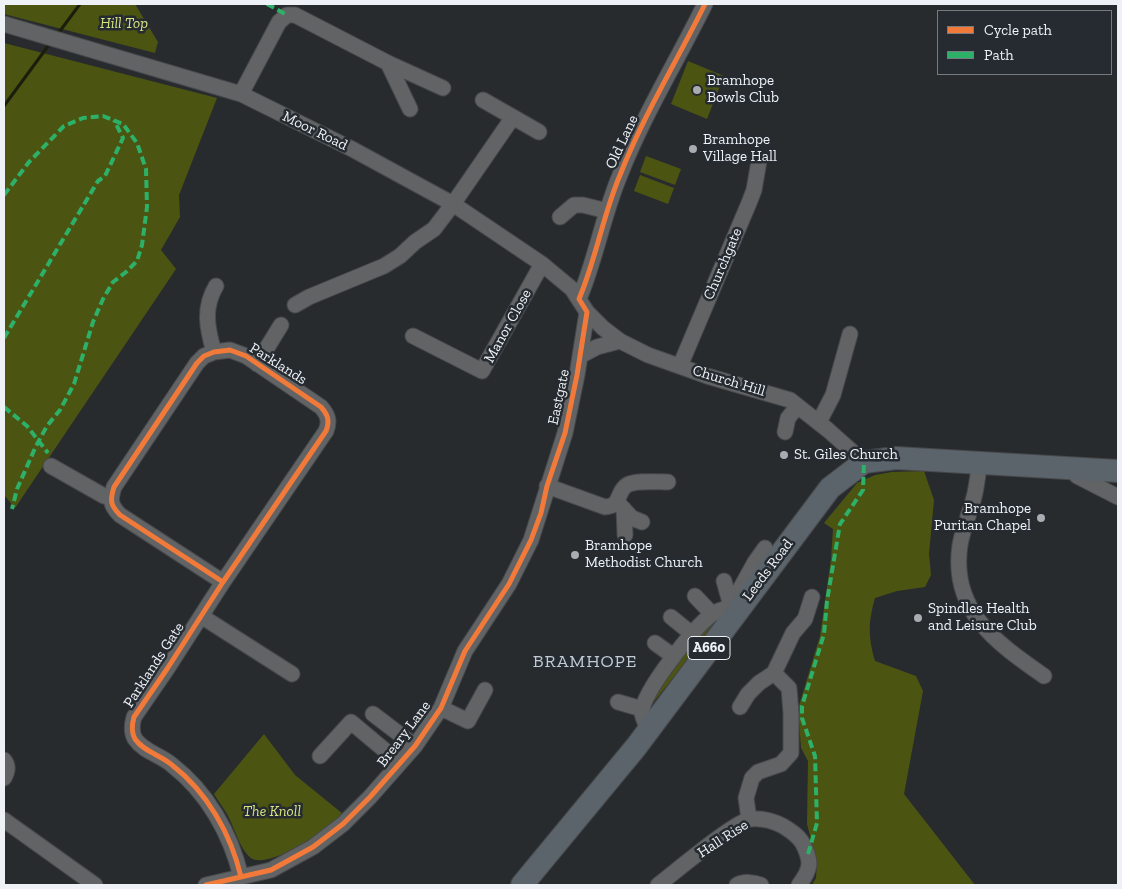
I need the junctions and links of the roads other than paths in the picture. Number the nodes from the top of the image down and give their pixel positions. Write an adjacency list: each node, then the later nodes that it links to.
1 (705, 4): 12 (street, Old Lane)
2 (4, 24): 5 (street, Moor Road)
3 (388, 62): 4 (street); 5 (street); 7 (street)
4 (443, 88)
5 (241, 94): 11 (street, Moor Road)
6 (483, 100): 8 (street)
7 (410, 109)
8 (513, 117): 9 (street); 11 (street)
9 (538, 132)
10 (759, 160): 26 (street, Churchgate)
11 (454, 204): 14 (street, Moor Road); 17 (street)
12 (607, 211): 13 (street); 16 (street, Old Lane)
13 (560, 217)
14 (542, 264): 16 (street, Moor Road); 21 (street, Manor Close)
15 (216, 286): 23 (street)
16 (579, 299): 18 (street, Moor Road)
17 (295, 305)
18 (587, 312): 22 (street, Church Hill); 24 (street, Eastgate)
19 (281, 325): 25 (street, Parklands)
20 (850, 334): 28 (street)
21 (413, 336)
22 (620, 341): 24 (street, Eastgate); 26 (street, Church Hill)
23 (214, 352): 25 (street, Parklands); 38 (street)
24 (580, 356): 36 (street, Eastgate)
25 (257, 364): 44 (street, Parklands)
26 (680, 366): 27 (street, Church Hill)
27 (798, 406): 28 (street, Church Hill); 29 (street)
28 (819, 422): 30 (street, Church Hill)
29 (785, 432)
30 (864, 462): 31 (highway); 47 (highway, Leeds Road / A660)
31 (980, 463): 33 (highway); 56 (street)
32 (52, 466): 38 (street)
33 (1072, 469): 34 (highway); 37 (street)
34 (1118, 471)
35 (668, 482): 39 (street)
36 (547, 486): 39 (street); 60 (street, Breary Lane)
37 (1118, 497)
38 (110, 498): 44 (street)
39 (620, 506): 40 (street); 41 (street)
40 (642, 522)
41 (625, 536)
42 (765, 548): 47 (street)
43 (724, 581): 47 (street)
44 (223, 582): 49 (street, Parklands Gate)
45 (696, 596): 48 (street)
46 (812, 596): 54 (street)
47 (735, 607): 48 (street); 62 (highway, Leeds Road / A660)
48 (712, 614): 51 (street)
49 (201, 616): 55 (street); 70 (street, Parklands Gate)
50 (671, 617): 51 (street)
51 (692, 634): 53 (street)
52 (655, 643): 53 (street)
53 (673, 656): 62 (street)
54 (774, 673): 59 (street); 68 (street)
55 (292, 674)
56 (1044, 676)
57 (485, 690): 60 (street)
58 (618, 702): 62 (street)
59 (740, 707)
60 (441, 708): 63 (street, Breary Lane)
61 (374, 714): 63 (street)
62 (646, 720): 73 (highway, Leeds Road / A660)
63 (415, 746): 66 (street, Breary Lane)
64 (320, 756): 66 (street)
65 (4, 760): 67 (street)
66 (400, 763): 70 (street, Breary Lane)
67 (4, 778)
68 (749, 819): 74 (street, Hall Rise); 77 (street, Hall Rise)
69 (4, 820): 71 (street)
70 (241, 877): 72 (street, Breary Lane)
71 (95, 885)
72 (206, 885)
73 (522, 885)
74 (658, 885)
75 (737, 885): 76 (street)
76 (762, 885)
77 (799, 885)

